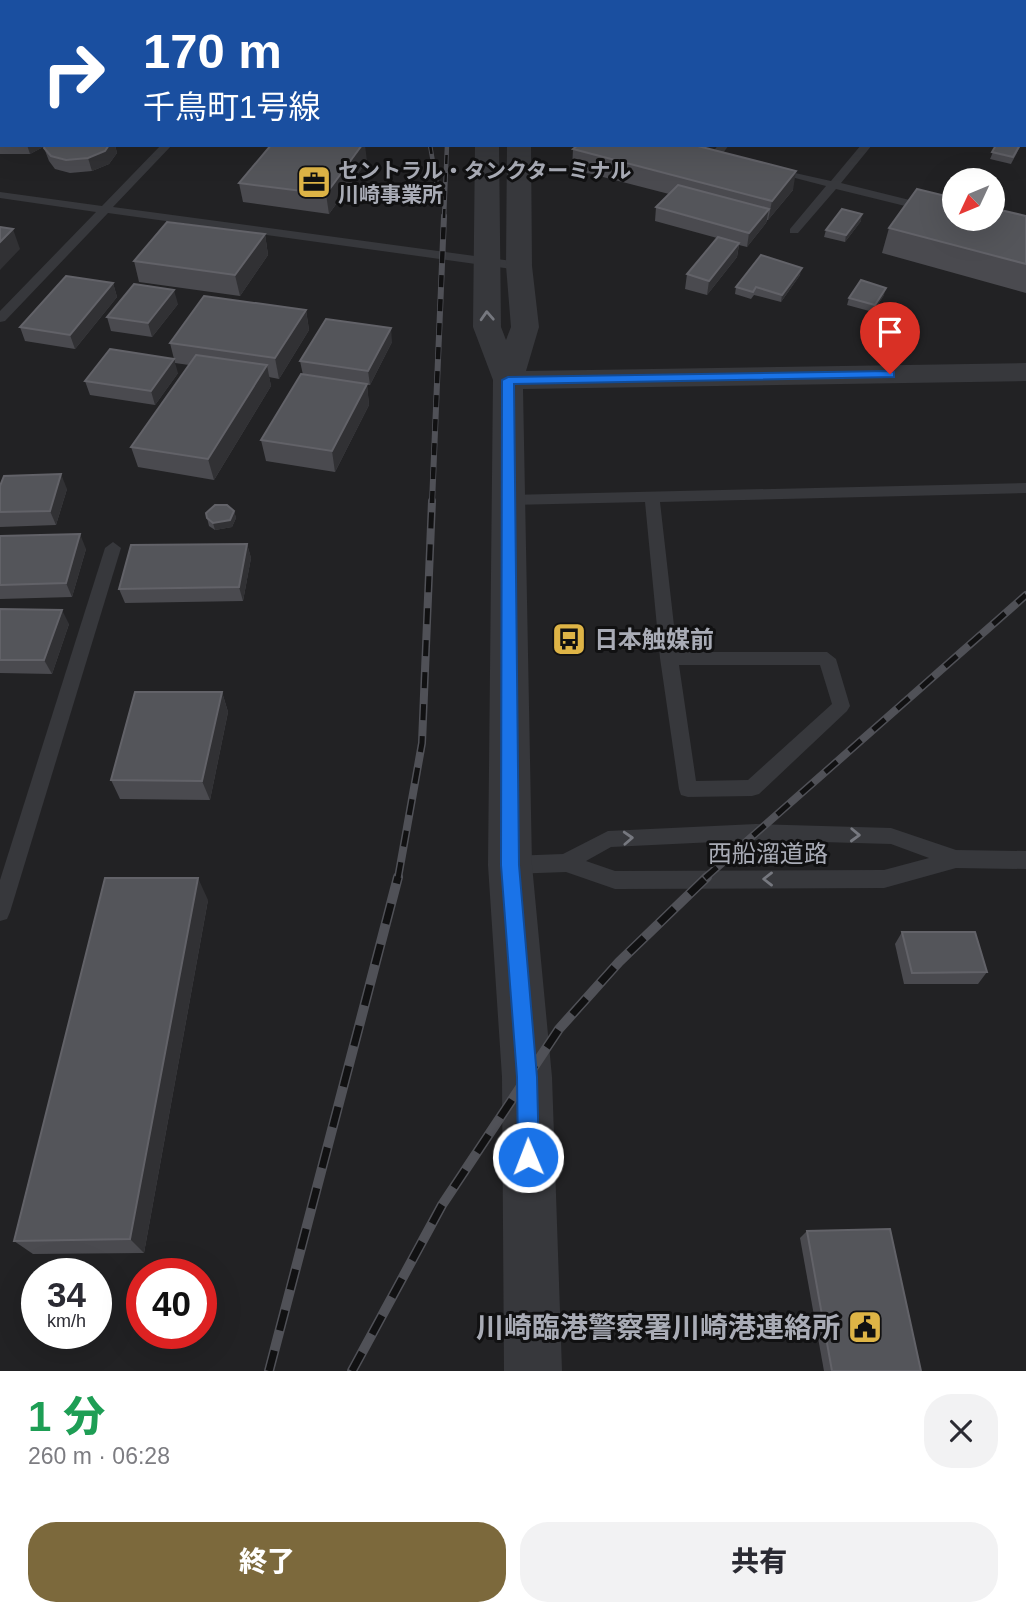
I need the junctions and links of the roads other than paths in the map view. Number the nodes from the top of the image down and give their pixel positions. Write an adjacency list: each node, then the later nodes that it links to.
1 (165, 147): 12 (lane)
2 (487, 147): 15 (street)
3 (519, 147): 16 (street)
4 (722, 147): 7 (lane)
5 (865, 147): 10 (lane)
6 (703, 152): 7 (lane)
7 (716, 155): 8 (lane)
8 (729, 158)
9 (755, 165): 10 (lane)
10 (834, 185): 13 (lane); 14 (lane)
11 (0, 195): 12 (lane)
12 (105, 209): 15 (lane); 17 (lane)
13 (942, 212)
14 (794, 231)
15 (485, 261): 16 (lane); 19 (street, one-way to 15)
16 (519, 266): 19 (street)
17 (0, 318)
18 (1026, 372): 19 (street)
19 (508, 380): 22 (street)
20 (1026, 488): 21 (lane)
21 (652, 497): 22 (lane); 24 (lane)
22 (509, 500): 28 (street)
23 (113, 548): 29 (lane)
24 (669, 658): 24 (lane)
25 (957, 859): 26 (lane, 西船溜道路); 27 (lane, 西船溜道路, one-way to 27); 27 (lane, one-way to 25)
26 (1026, 860)
27 (566, 863): 28 (lane, 西船溜道路)
28 (510, 865): 30 (street)
29 (0, 912)
30 (533, 1371)

